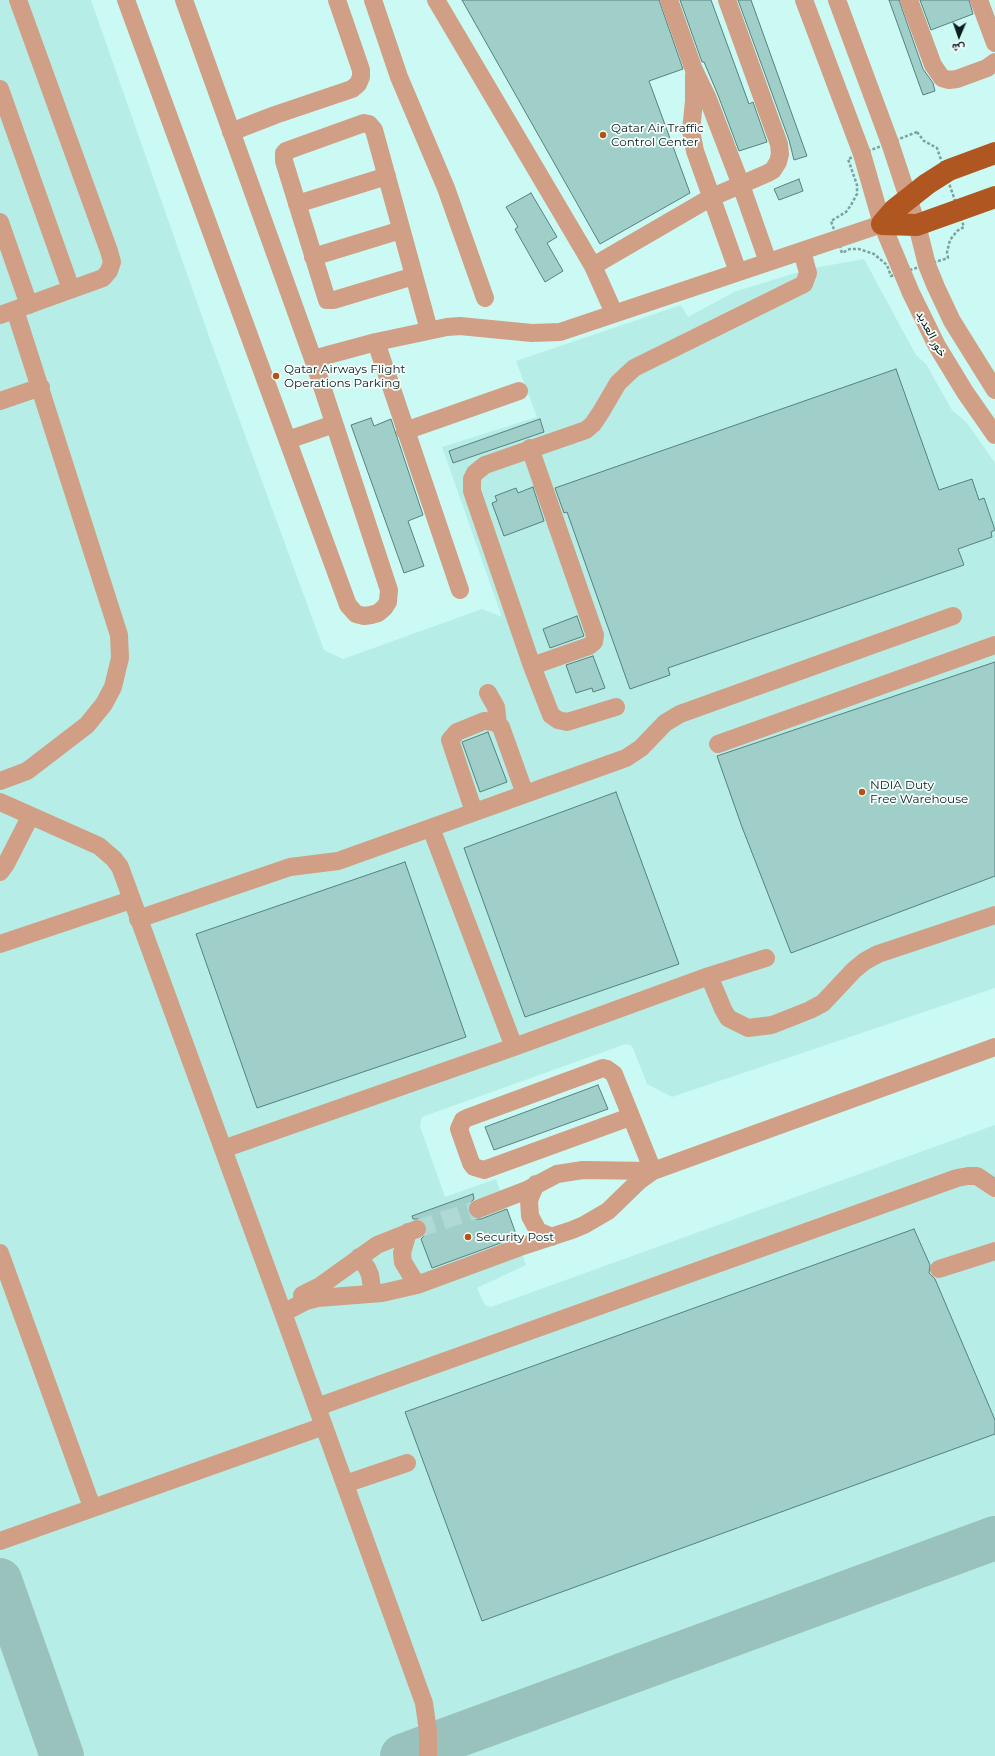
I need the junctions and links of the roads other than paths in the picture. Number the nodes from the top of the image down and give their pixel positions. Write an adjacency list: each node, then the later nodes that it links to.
1 (18, 0): 35 (street)
2 (126, 0): 49 (street)
3 (184, 0): 17 (street)
4 (337, 0): 17 (street)
5 (373, 0): 36 (street)
6 (436, 0): 32 (street)
7 (668, 0): 15 (street)
8 (727, 0): 20 (street)
9 (804, 0): 26 (street, خور العديد)
10 (837, 0): 23 (street, خور العديد)
11 (909, 0): 14 (street)
12 (979, 0): 13 (street)
13 (995, 43)
14 (995, 62)
15 (694, 70): 20 (street); 22 (street)
16 (0, 89): 35 (street)
17 (231, 132): 41 (street)
18 (995, 153): 23 (main road)
19 (387, 176): 24 (street); 24 (street); 28 (street)
20 (741, 186): 22 (street); 31 (street)
21 (995, 197): 27 (main road)
22 (710, 198): 32 (street); 33 (street)
23 (908, 198): 26 (main road); 27 (street, خور العديد)
24 (297, 204): 30 (street)
25 (0, 222): 37 (street)
26 (882, 224): 27 (main road); 29 (street); 48 (street, خور العديد)
27 (917, 225): 43 (street, خور العديد)
28 (402, 230): 30 (street); 34 (street)
29 (802, 251): 31 (street); 50 (street)
30 (313, 257): 34 (street)
31 (768, 262): 33 (street)
32 (593, 266): 38 (street)
33 (738, 272): 38 (street)
34 (414, 276): 39 (street)
35 (71, 289): 37 (street)
36 (485, 298)
37 (15, 310): 42 (street)
38 (614, 313): 39 (street)
39 (429, 330): 40 (street)
40 (376, 342): 41 (street); 47 (street)
41 (313, 359): 46 (street)
42 (41, 387): 45 (street); 59 (street)
43 (995, 390)
44 (519, 391): 47 (street)
45 (0, 401)
46 (334, 424): 49 (street); 49 (street)
47 (405, 431): 51 (street)
48 (995, 435)
49 (288, 440)
50 (530, 448): 54 (street); 54 (street)
51 (460, 590)
52 (953, 616): 60 (street)
53 (995, 645): 58 (street)
54 (532, 666): 56 (street)
55 (488, 693): 57 (street)
56 (616, 707)
57 (498, 724): 60 (street); 62 (street)
58 (718, 744)
59 (0, 781)
60 (524, 794): 62 (street)
61 (0, 802): 63 (street)
62 (474, 812): 64 (street)
63 (30, 817): 65 (street); 66 (street)
64 (430, 828): 68 (street); 72 (street)
65 (0, 872)
66 (131, 900): 68 (street); 69 (street)
67 (995, 915): 71 (street)
68 (138, 920): 75 (street)
69 (0, 944)
70 (766, 958): 71 (street)
71 (709, 976): 72 (street)
72 (514, 1047): 75 (street)
73 (995, 1047): 76 (street)
74 (630, 1117): 74 (street); 76 (street)
75 (223, 1149): 87 (street)
76 (653, 1171): 77 (street); 80 (street)
77 (536, 1184): 79 (street); 80 (street)
78 (995, 1188): 88 (street)
79 (478, 1209)
80 (552, 1237): 85 (street)
81 (995, 1251): 84 (street)
82 (0, 1253): 92 (street)
83 (358, 1257): 85 (street); 86 (street); 87 (street)
84 (939, 1269)
85 (417, 1285): 86 (street)
86 (372, 1294): 87 (street)
87 (282, 1309): 88 (street)
88 (316, 1407): 89 (street)
89 (324, 1426): 91 (street); 92 (street)
90 (407, 1463): 91 (street)
91 (344, 1484): 94 (street)
92 (92, 1507): 93 (street)
93 (0, 1541)
94 (428, 1756)

